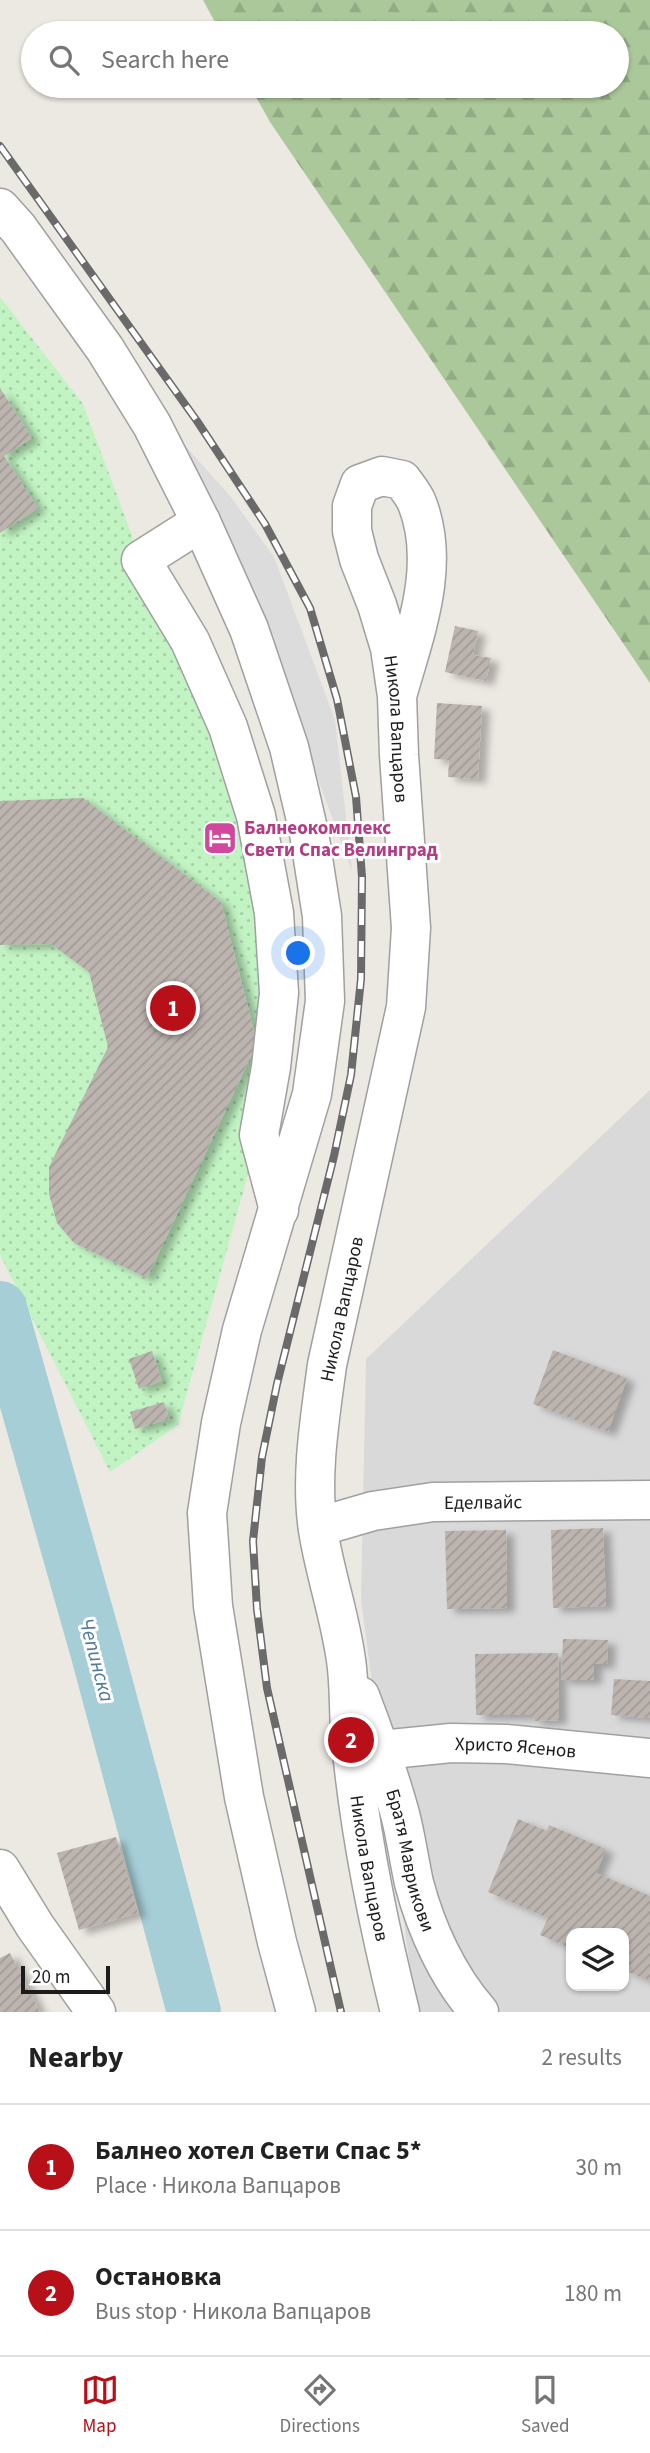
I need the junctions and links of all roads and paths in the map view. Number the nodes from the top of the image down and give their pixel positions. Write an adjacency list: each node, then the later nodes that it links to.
1 (0, 208): 2 (street)
2 (201, 522): 4 (street); 4 (street)
3 (397, 696): 3 (street, Никола Вапцаров); 6 (street, Никола Вапцаров)
4 (279, 1210): 12 (street)
5 (650, 1500): 6 (street, Еделвайс)
6 (318, 1527): 7 (street, Никола Вапцаров)
7 (346, 1660): 8 (street, Братя Маврикови); 13 (street, Никола Вапцаров)
8 (381, 1750): 9 (street, Христо Ясенов); 14 (street, Братя Маврикови)
9 (650, 1758)
10 (0, 1868): 11 (street)
11 (96, 2012)
12 (296, 2012)
13 (400, 2012)
14 (479, 2012)

